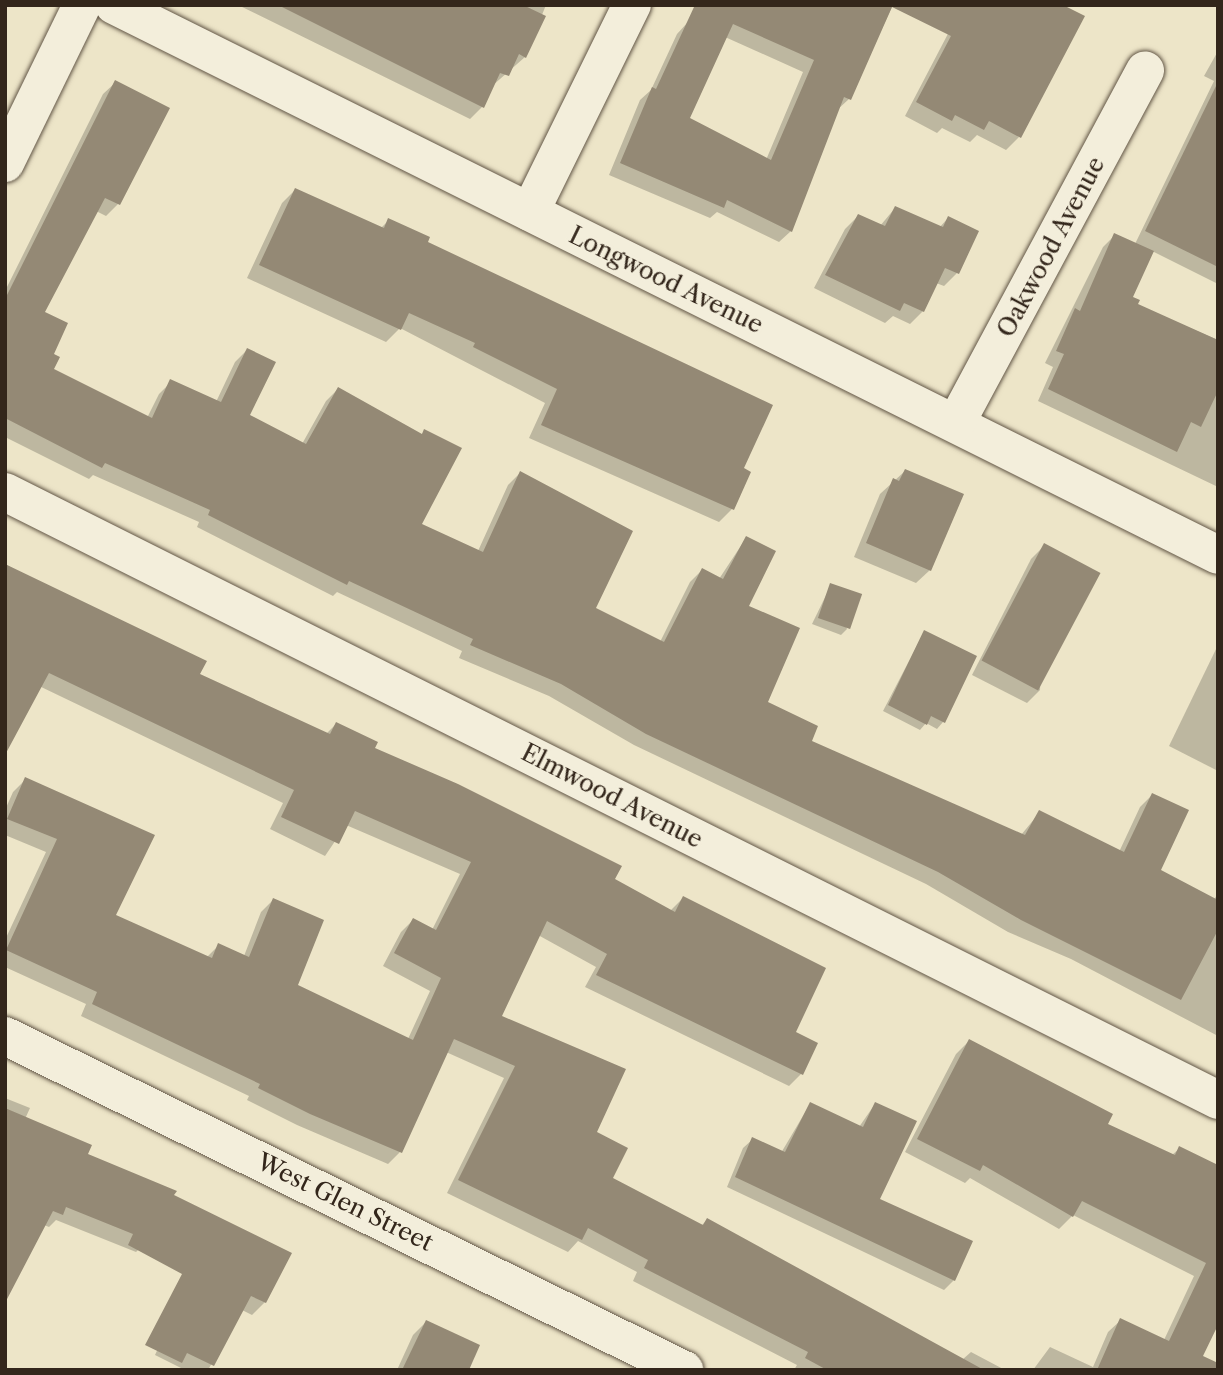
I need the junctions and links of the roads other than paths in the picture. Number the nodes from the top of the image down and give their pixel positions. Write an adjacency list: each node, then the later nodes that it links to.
1 (82, 5): 5 (street)
2 (114, 5): 6 (street, Longwood Avenue)
3 (632, 5): 6 (street)
4 (1145, 71): 7 (street, Oakwood Avenue)
5 (5, 163)
6 (530, 212): 7 (street, Longwood Avenue)
7 (956, 423): 9 (street, Longwood Avenue)
8 (5, 492): 11 (street, Elmwood Avenue)
9 (1218, 555)
10 (5, 1036): 12 (street, West Glen Street)
11 (1218, 1100)
12 (684, 1370)

